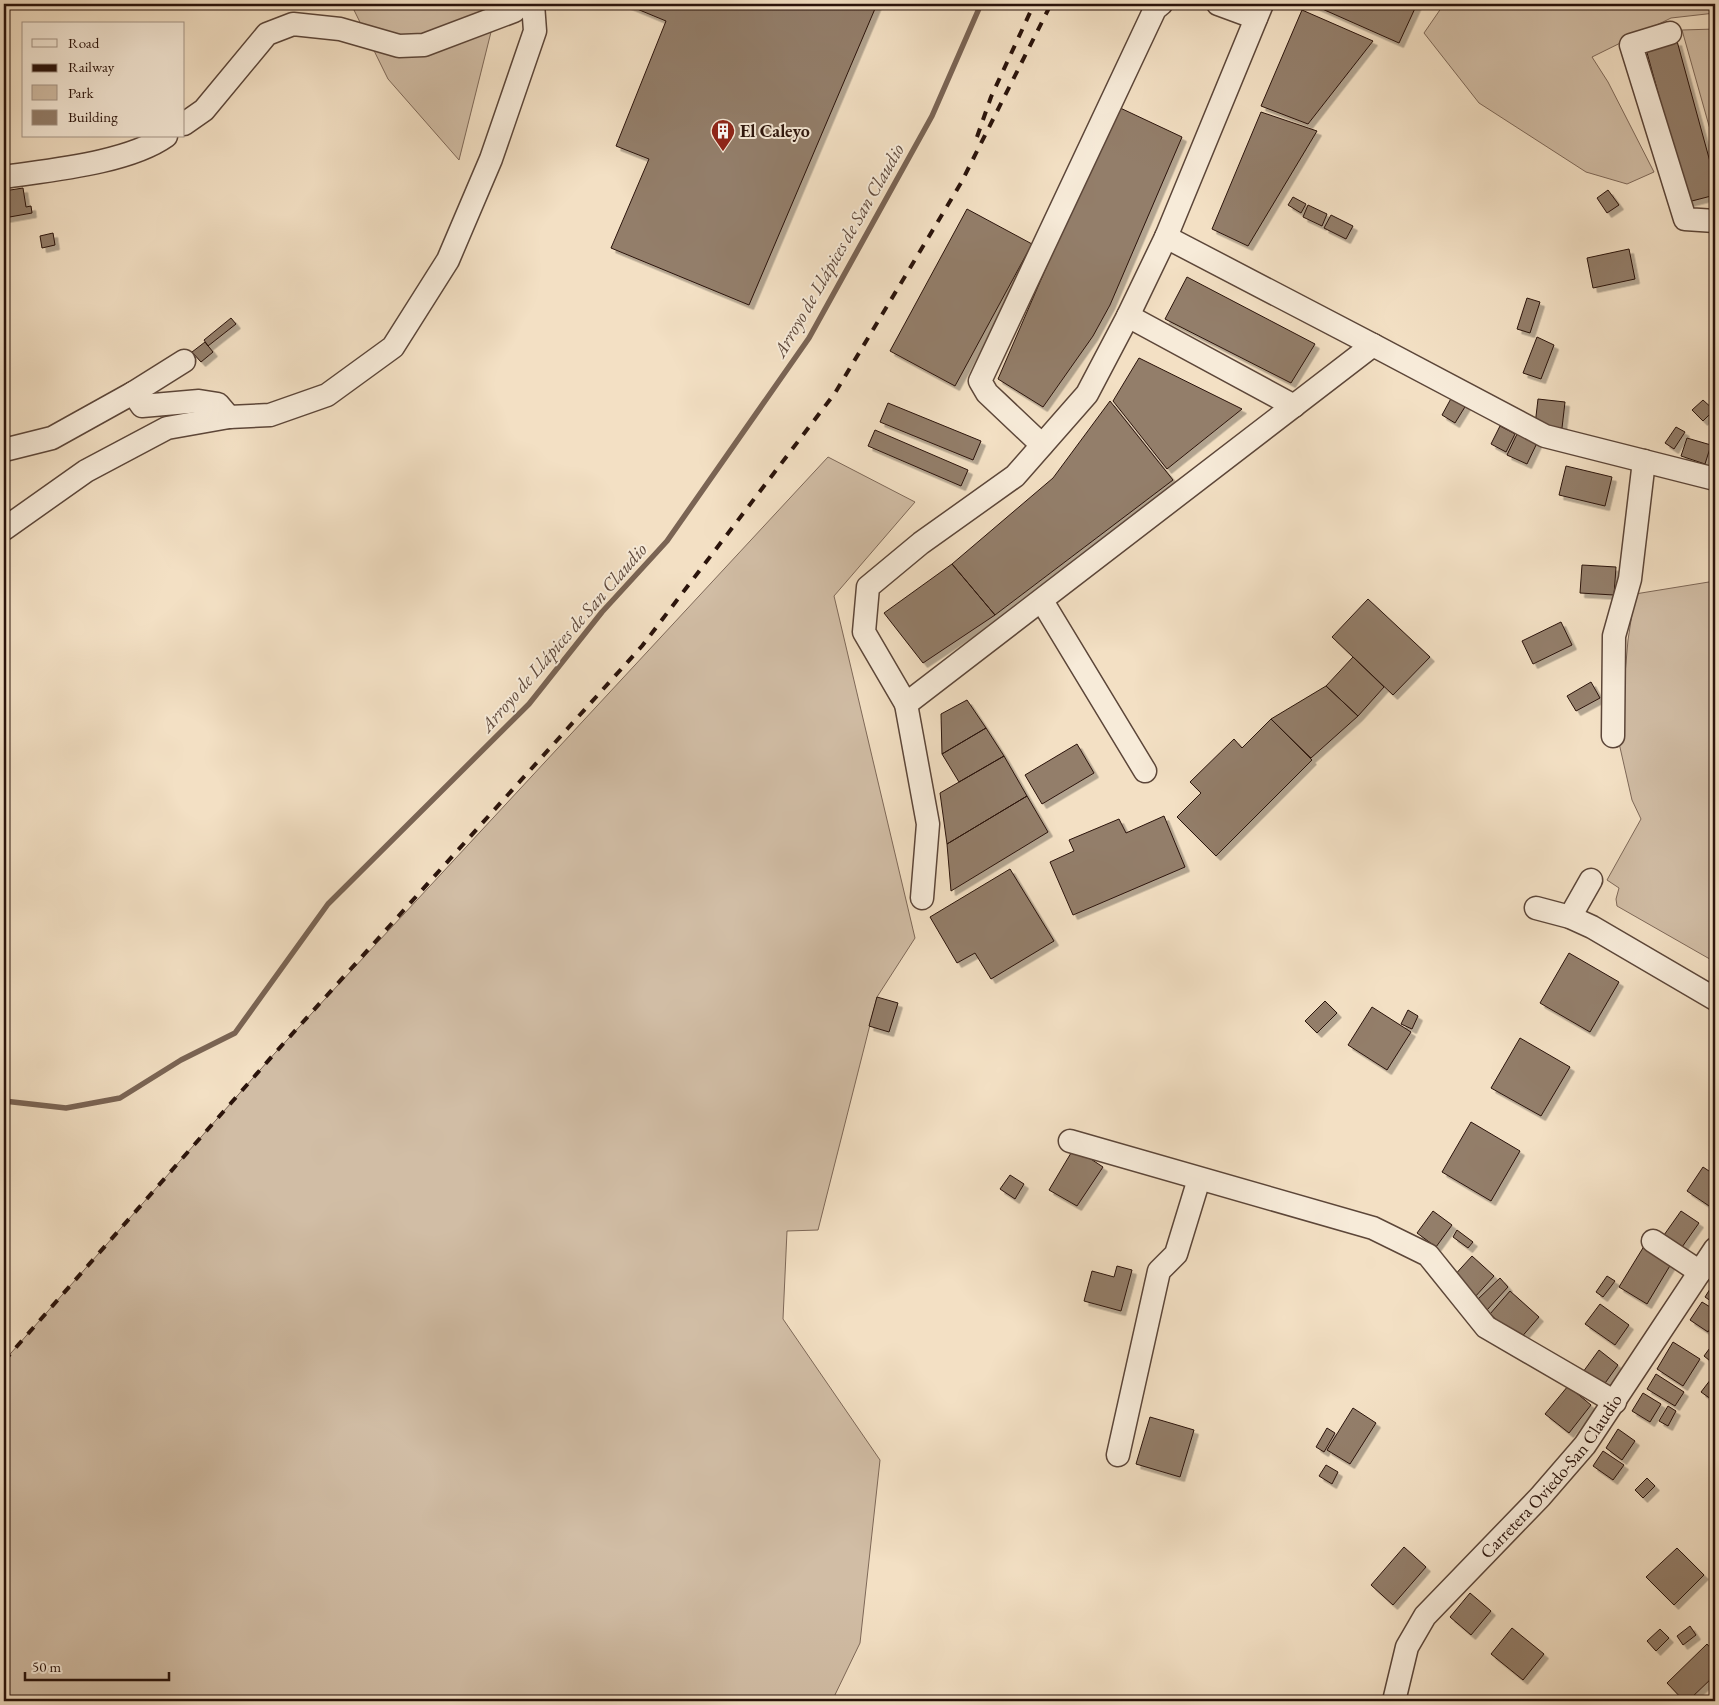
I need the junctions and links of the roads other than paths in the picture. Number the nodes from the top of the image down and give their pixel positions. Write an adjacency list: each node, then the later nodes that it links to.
1 (520, 4): 7 (street)
2 (533, 4): 17 (street)
3 (1161, 4): 18 (street)
4 (1218, 4): 5 (street)
5 (1259, 11): 11 (street)
6 (1670, 33): 10 (street)
7 (185, 123)
8 (163, 138): 9 (street)
9 (4, 176)
10 (1715, 221)
11 (1166, 237): 12 (street); 13 (street)
12 (1128, 316): 16 (street); 18 (street)
13 (1373, 345): 16 (street); 20 (street)
14 (184, 361): 15 (street)
15 (133, 393): 17 (street); 19 (street)
16 (1294, 406): 23 (street)
17 (230, 417): 22 (street)
18 (1042, 445): 24 (street)
19 (4, 450)
20 (1644, 461): 21 (street); 25 (street)
21 (1715, 480)
22 (4, 529)
23 (1042, 601): 24 (street); 26 (street)
24 (906, 704): 28 (street)
25 (1613, 736)
26 (1145, 770)
27 (1591, 880): 30 (street)
28 (922, 898)
29 (1536, 908): 30 (street)
30 (1570, 917): 31 (street)
31 (1715, 999)
32 (1070, 1141): 33 (street)
33 (1199, 1179): 37 (street); 38 (street)
34 (1653, 1241): 36 (street)
35 (1715, 1249): 36 (street, Carretera Oviedo-San Claudio)
36 (1700, 1272): 37 (street, Carretera Oviedo-San Claudio)
37 (1614, 1402): 39 (street, Carretera Oviedo-San Claudio)
38 (1118, 1454)
39 (1394, 1701)

